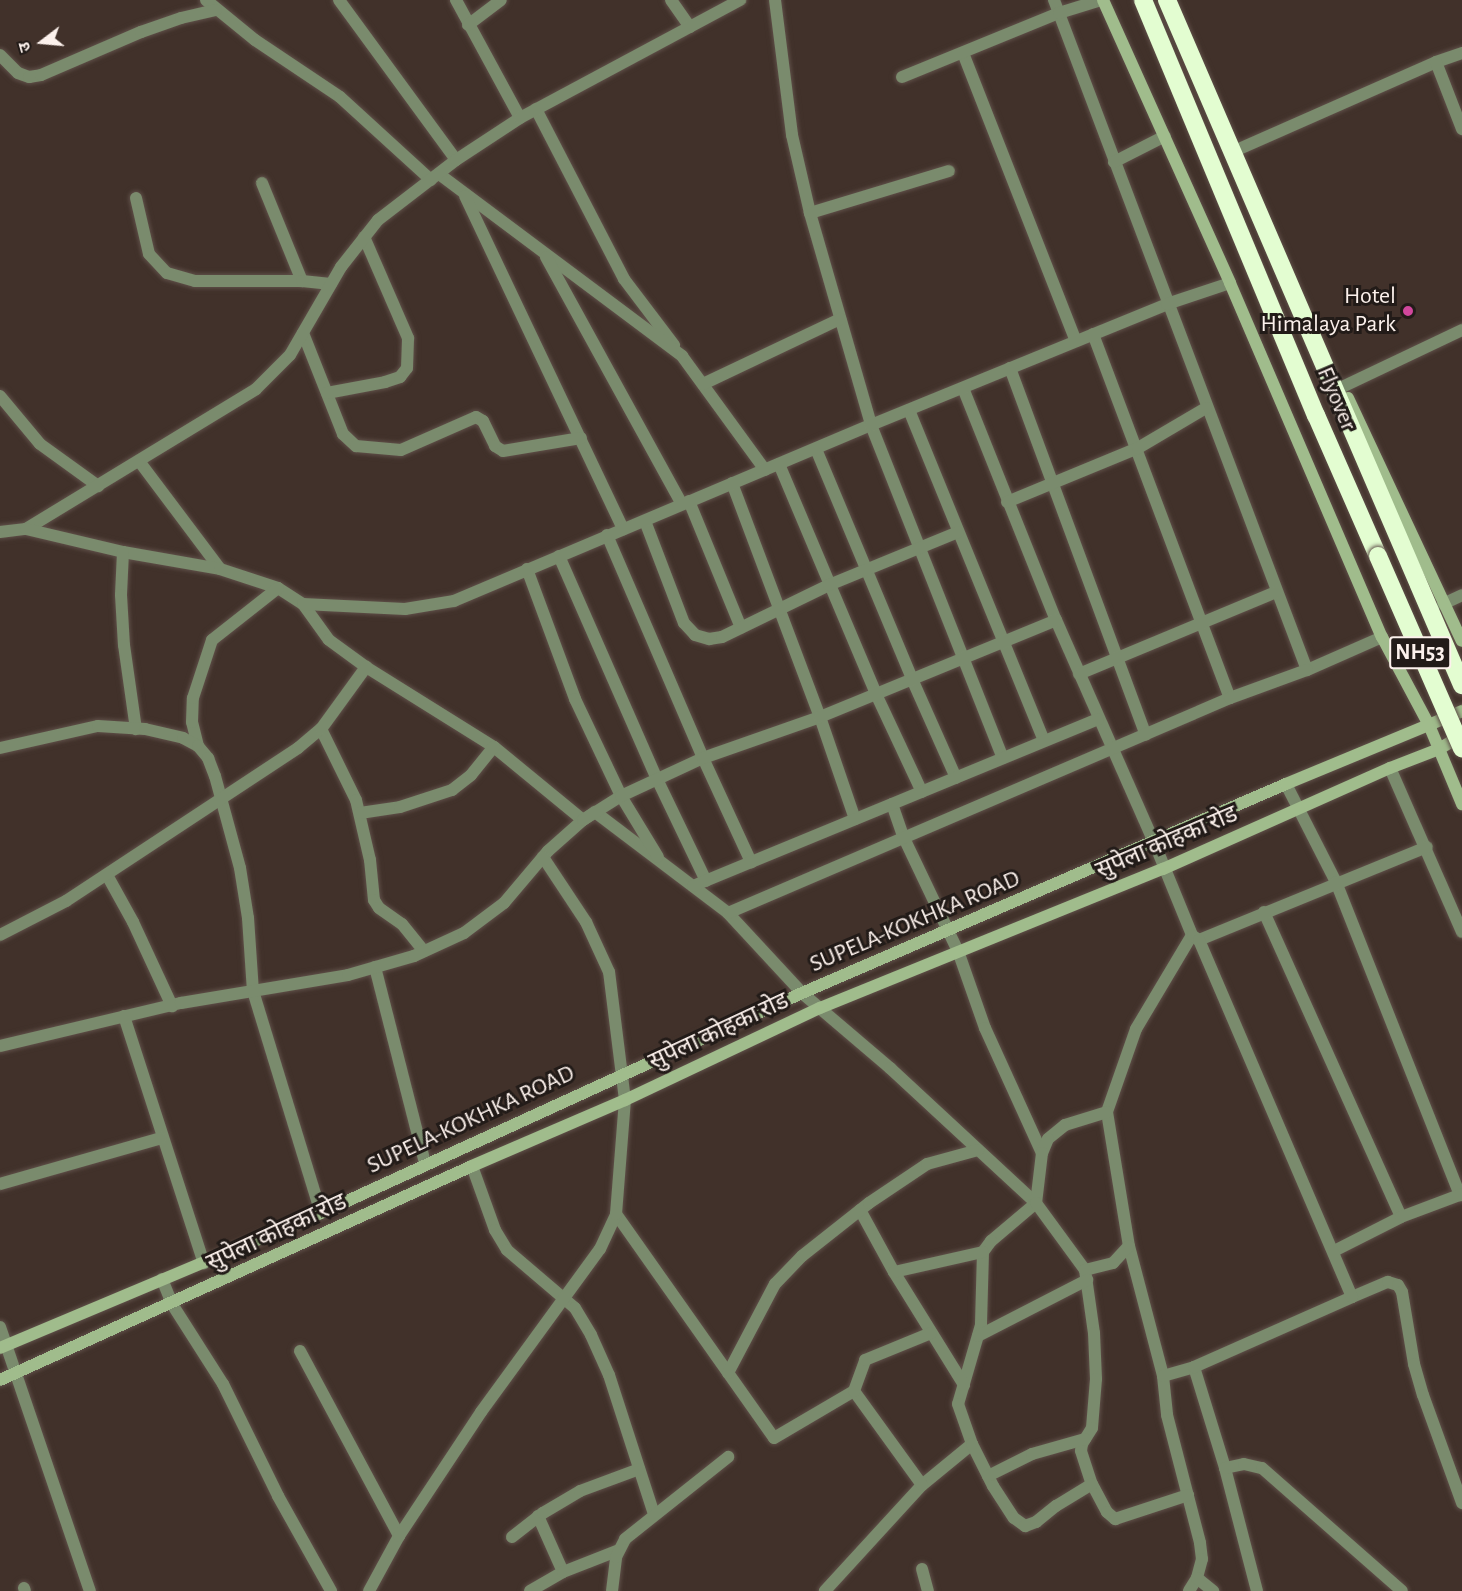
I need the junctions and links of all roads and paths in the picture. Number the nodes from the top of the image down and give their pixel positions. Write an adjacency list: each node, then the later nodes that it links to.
1 (206, 0): 13 (street)
2 (339, 0): 27 (street)
3 (456, 0): 15 (street)
4 (501, 0): 15 (street)
5 (671, 0): 16 (street)
6 (740, 0): 16 (street)
7 (775, 0): 34 (street)
8 (1054, 0): 14 (street)
9 (1102, 0): 14 (street); 25 (street)
10 (1143, 0): 113 (highway, Flyover / NH53, bridge)
11 (1167, 0): 98 (highway, Flyover / NH53)
12 (1177, 0): 26 (street)
13 (216, 10): 19 (street); 30 (street)
14 (1059, 13): 17 (street); 28 (street)
15 (468, 25): 23 (street)
16 (690, 27): 22 (street)
17 (963, 53): 21 (street); 45 (street)
18 (1462, 53): 20 (street)
19 (0, 56)
20 (1436, 63): 24 (street); 26 (street)
21 (902, 77)
22 (536, 109): 23 (street); 46 (street)
23 (520, 118): 27 (street)
24 (1462, 129)
25 (1165, 136): 28 (street); 38 (street)
26 (1239, 149): 49 (street)
27 (456, 160): 30 (street)
28 (1114, 162): 40 (street)
29 (949, 171): 34 (street)
30 (435, 177): 32 (street); 35 (street)
31 (262, 183): 37 (street)
32 (464, 192): 36 (street); 56 (street)
33 (136, 198): 37 (street)
34 (810, 213): 41 (street)
35 (364, 237): 39 (street); 51 (street)
36 (544, 254): 46 (street); 66 (street)
37 (302, 281): 39 (street)
38 (1230, 283): 40 (street); 89 (street)
39 (331, 284): 43 (street)
40 (1167, 304): 44 (street); 53 (street)
41 (840, 319): 48 (street); 55 (street)
42 (1462, 330): 49 (street)
43 (303, 333): 51 (street); 59 (street)
44 (1094, 334): 45 (street); 58 (street)
45 (1076, 341): 47 (street)
46 (682, 356): 48 (street)
47 (1010, 368): 50 (street); 63 (street)
48 (703, 384): 61 (street)
49 (1342, 387): 84 (street)
50 (963, 388): 54 (street); 65 (street)
51 (327, 393): 56 (street)
52 (0, 396): 64 (street)
53 (1206, 408): 58 (street); 81 (street)
54 (909, 410): 55 (street); 71 (street)
55 (871, 425): 57 (street); 73 (street)
56 (581, 438): 68 (street)
57 (816, 448): 60 (street); 78 (street)
58 (1138, 448): 63 (street); 87 (street)
59 (139, 461): 64 (street); 76 (street)
60 (779, 464): 61 (street); 79 (street)
61 (765, 470): 62 (street)
62 (732, 483): 66 (street); 85 (street)
63 (1052, 483): 65 (street); 92 (street)
64 (98, 486): 69 (street)
65 (1007, 502): 86 (street)
66 (685, 503): 67 (street); 88 (street)
67 (645, 521): 68 (street); 88 (street)
68 (623, 529): 72 (street)
69 (26, 530): 70 (street); 74 (street)
70 (0, 532)
71 (958, 532): 73 (street); 91 (street)
72 (607, 535): 75 (street); 116 (street)
73 (919, 547): 78 (street); 93 (street)
74 (123, 552): 76 (street); 105 (street)
75 (559, 556): 77 (street); 120 (street)
76 (220, 569): 80 (street)
77 (527, 569): 83 (street); 123 (street)
78 (867, 570): 79 (street); 97 (street)
79 (829, 585): 85 (street); 99 (street)
80 (278, 588): 83 (street); 110 (street)
81 (1276, 592): 87 (street); 95 (street)
82 (1462, 595): 84 (street)
83 (303, 604): 94 (street)
84 (1443, 604): 90 (street)
85 (780, 608): 88 (street); 102 (street)
86 (1056, 620): 91 (street); 96 (street)
87 (1202, 623): 92 (street); 100 (street)
88 (741, 628)
89 (1382, 637): 95 (street); 104 (street)
90 (1462, 641)
91 (1002, 643): 93 (street); 109 (street)
92 (1119, 658): 96 (street); 107 (street)
93 (962, 660): 97 (street); 117 (street)
94 (366, 667): 106 (street); 111 (street)
95 (1307, 670): 100 (street)
96 (1079, 675): 103 (street)
97 (912, 679): 99 (street); 119 (street)
98 (1462, 685)
99 (876, 694): 102 (street); 122 (street)
100 (1230, 698): 107 (street)
101 (1458, 713): 104 (street, SUPELA-KOKHKA ROAD)
102 (820, 717): 116 (street); 129 (street)
103 (1098, 719): 109 (street); 115 (street)
104 (1429, 726): 114 (street); 121 (street, SUPELA-KOKHKA ROAD)
105 (136, 729): 110 (street); 112 (street)
106 (321, 729): 124 (street); 128 (street)
107 (1146, 735): 115 (street)
108 (1462, 735): 114 (street, सुपेला कोहका रोड)
109 (1044, 741): 117 (street)
110 (198, 746): 124 (street)
111 (494, 747): 128 (street); 130 (street)
112 (0, 748)
113 (1462, 748)
114 (1439, 749): 118 (street, सुपेला कोहका रोड); 126 (street)
115 (1111, 750): 131 (street); 132 (street)
116 (703, 758): 120 (street); 135 (street)
117 (1003, 758): 119 (street)
118 (1390, 768): 127 (street, सुपेला कोहका रोड); 133 (street)
119 (956, 778): 122 (street)
120 (657, 779): 123 (street); 139 (street)
121 (1286, 784): 127 (street); 132 (street, SUPELA-KOKHKA ROAD)
122 (922, 792): 125 (street)
123 (621, 796): 130 (street); 136 (street)
124 (222, 798): 138 (street); 151 (street)
125 (892, 804): 129 (street); 131 (street)
126 (1462, 804)
127 (1297, 809): 137 (street, सुपेला कोहका रोड); 140 (street)
128 (360, 813): 148 (street)
129 (855, 819): 135 (street)
130 (583, 820): 134 (street); 136 (street)
131 (904, 838): 143 (street); 144 (street)
132 (1154, 843): 137 (street); 144 (street, SUPELA-KOKHKA ROAD)
133 (1426, 846): 140 (street); 145 (street)
134 (543, 857): 148 (street); 157 (street)
135 (751, 862): 139 (street)
136 (662, 863): 141 (street)
137 (1163, 869): 147 (street); 149 (street, सुपेला कोहका रोड)
138 (107, 875): 146 (street); 153 (street)
139 (706, 881): 141 (street)
140 (1336, 882): 142 (street); 166 (street)
141 (693, 886): 143 (street)
142 (1264, 912): 147 (street); 171 (street)
143 (728, 913): 152 (street)
144 (947, 931): 149 (street); 152 (street, SUPELA-KOKHKA ROAD)
145 (1462, 932)
146 (0, 934)
147 (1196, 938): 159 (street); 173 (street)
148 (424, 951): 150 (street)
149 (958, 951): 154 (street, सुपेला कोहका रोड); 162 (street)
150 (375, 967): 151 (street); 163 (street)
151 (253, 991): 153 (street); 169 (street)
152 (802, 993): 154 (street); 157 (street, SUPELA-KOKHKA ROAD)
153 (172, 1006): 155 (street)
154 (820, 1008): 158 (street, सुपेला कोहका रोड); 161 (street)
155 (124, 1016): 156 (street); 160 (street)
156 (0, 1046)
157 (621, 1074): 158 (street); 163 (street, SUPELA-KOKHKA ROAD)
158 (625, 1100): 164 (street, सुपेला कोहका रोड); 170 (street)
159 (1107, 1112): 162 (street); 172 (street)
160 (161, 1138): 165 (street); 175 (street)
161 (978, 1149): 167 (street); 168 (street)
162 (1042, 1153): 167 (street)
163 (425, 1163): 169 (street, SUPELA-KOKHKA ROAD)
164 (472, 1166): 180 (street); 181 (street, सुपेला कोहका रोड)
165 (0, 1184)
166 (1461, 1195): 171 (street)
167 (1036, 1203): 174 (street); 177 (street)
168 (860, 1210): 176 (street); 188 (street)
169 (321, 1213): 175 (street, SUPELA-KOKHKA ROAD)
170 (616, 1214): 180 (street); 188 (street)
171 (1401, 1217): 173 (street)
172 (1129, 1246): 177 (street); 190 (street)
173 (1334, 1251): 179 (street)
174 (983, 1252): 176 (street); 184 (street)
175 (204, 1263): 178 (street, SUPELA-KOKHKA ROAD)
176 (894, 1272): 183 (street)
177 (1086, 1275): 184 (street); 194 (street)
178 (162, 1279): 181 (street); 185 (street, SUPELA-KOKHKA ROAD)
179 (1352, 1297): 187 (street); 203 (street)
180 (566, 1299): 198 (street); 206 (street)
181 (172, 1304): 189 (street, सुपेला कोहका रोड); 213 (street)
182 (0, 1327): 185 (street)
183 (931, 1333): 192 (street); 193 (street)
184 (978, 1336): 192 (street)
185 (2, 1347): 189 (street)
186 (300, 1350): 206 (street)
187 (1194, 1367): 190 (street); 197 (street)
188 (728, 1373): 193 (street)
189 (15, 1374): 191 (street, सुपेला कोहका रोड); 212 (street)
190 (1164, 1376): 202 (street)
191 (0, 1380)
192 (964, 1385): 195 (street)
193 (854, 1391): 201 (street)
194 (1085, 1439): 199 (street); 200 (street)
195 (972, 1444): 199 (street); 201 (street)
196 (728, 1457): 204 (street)
197 (1225, 1468): 221 (street); 222 (street)
198 (639, 1469): 204 (street); 205 (street)
199 (988, 1476): 200 (street)
200 (1092, 1484): 202 (street)
201 (922, 1485): 217 (street)
202 (1188, 1495): 211 (street)
203 (1462, 1503)
204 (654, 1514): 208 (street)
205 (538, 1516): 207 (street); 210 (street)
206 (402, 1532): 214 (street)
207 (512, 1537)
208 (619, 1550): 210 (street); 216 (street)
209 (922, 1569): 218 (street)
210 (562, 1572): 215 (street)
211 (1197, 1578): 219 (street); 220 (street)
212 (90, 1591)
213 (330, 1591)
214 (369, 1591)
215 (530, 1591)
216 (612, 1591)
217 (825, 1591)
218 (928, 1591)
219 (1189, 1591)
220 (1212, 1591)
221 (1257, 1591)
222 (1402, 1591)

